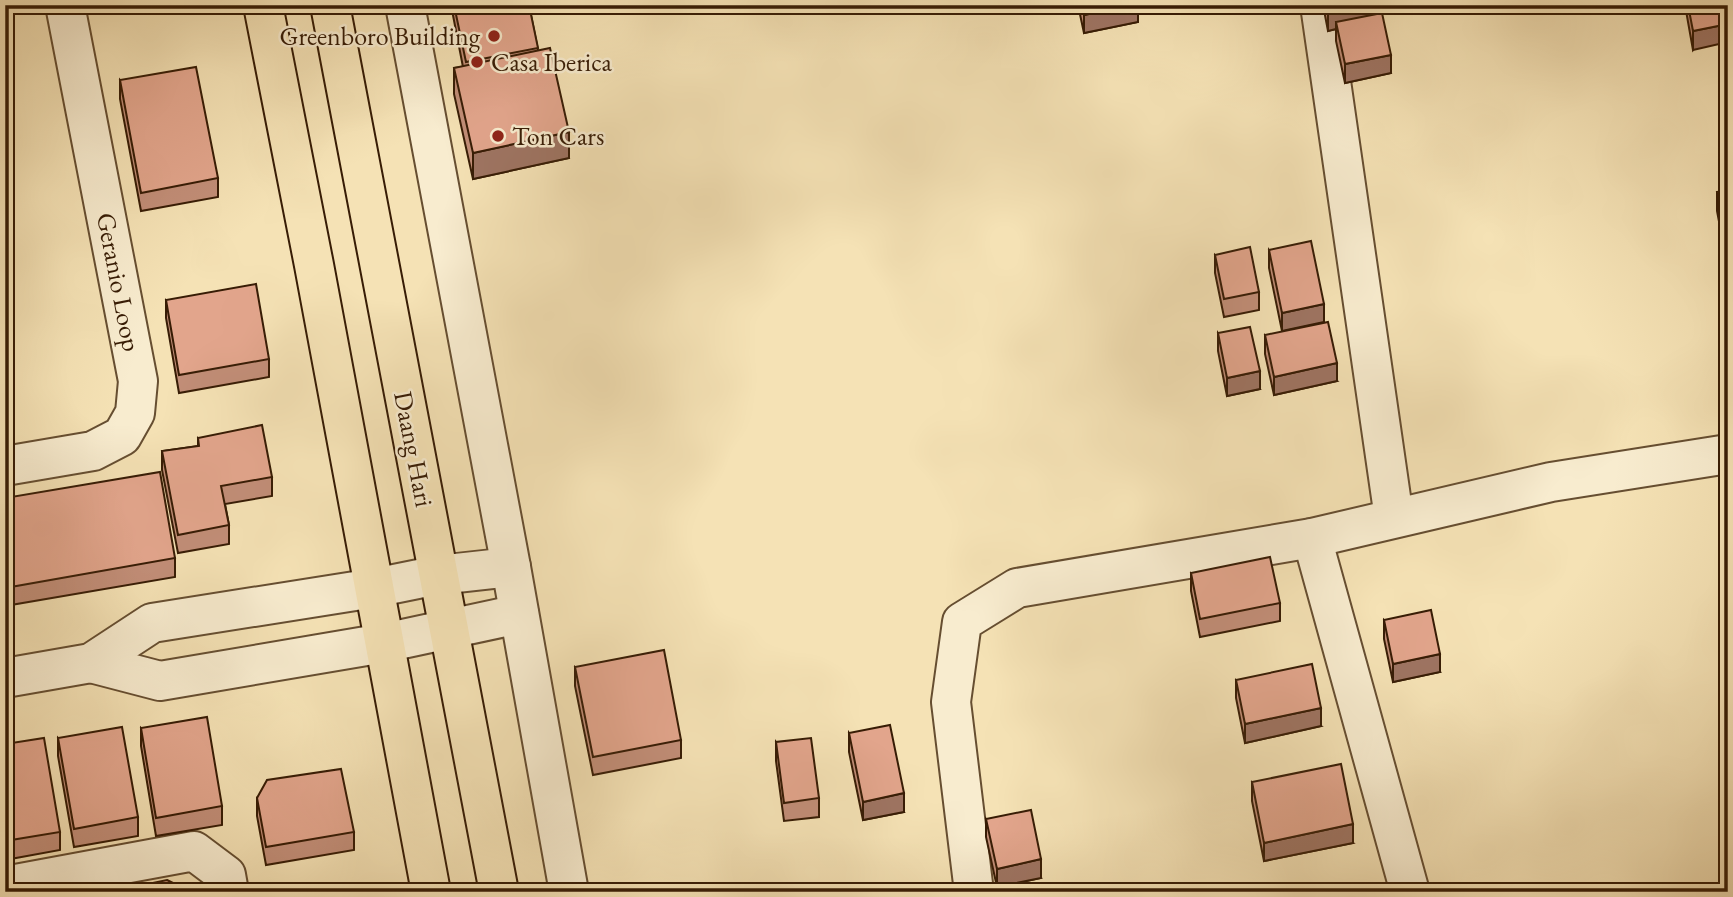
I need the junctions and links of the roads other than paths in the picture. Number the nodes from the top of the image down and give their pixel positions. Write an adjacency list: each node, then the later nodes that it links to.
1 (65, 5): 7 (street, Geranio Loop)
2 (263, 5): 12 (main road)
3 (330, 5): 11 (main road, Daang Hari)
4 (405, 5): 10 (street)
5 (1320, 5): 8 (street)
6 (1728, 454): 8 (street)
7 (5, 466)
8 (1394, 518): 9 (street)
9 (1312, 538): 23 (street); 24 (street)
10 (511, 567): 11 (street); 13 (street)
11 (438, 575): 12 (street); 14 (main road, Daang Hari)
12 (373, 588): 15 (main road); 16 (street)
13 (519, 614): 14 (street); 22 (street)
14 (450, 630): 15 (street); 21 (main road, Daang Hari)
15 (384, 643): 16 (street); 20 (main road)
16 (91, 663): 17 (street)
17 (5, 678)
18 (5, 886): 19 (street)
19 (229, 892)
20 (431, 892)
21 (499, 892)
22 (569, 892)
23 (974, 892)
24 (1410, 892)

